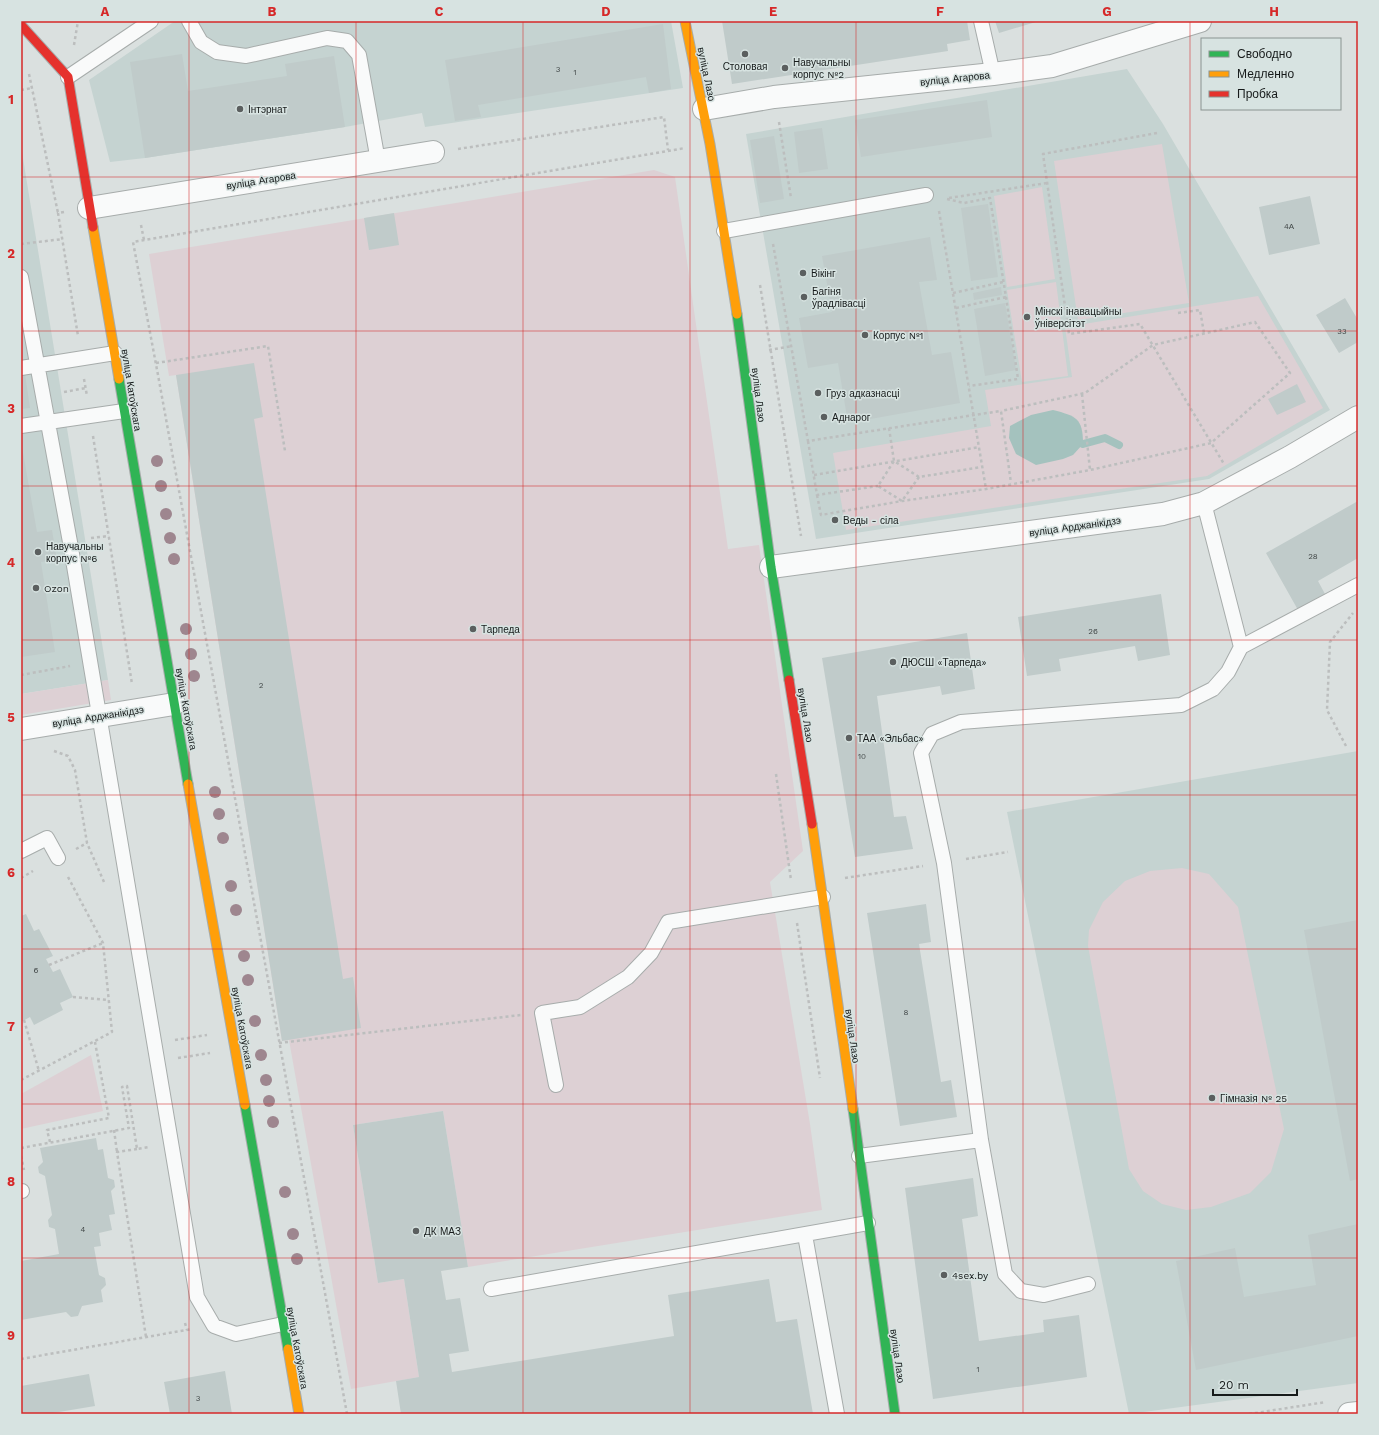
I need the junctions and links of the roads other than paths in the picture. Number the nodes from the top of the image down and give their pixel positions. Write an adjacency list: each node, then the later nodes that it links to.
1 (151, 21): 8 (lane)
2 (189, 21): 11 (lane)
3 (684, 21): 9 (street, вуліца Лазо)
4 (981, 21): 7 (lane)
5 (1200, 21): 7 (street, вуліца Агарова)
6 (21, 25): 8 (street)
7 (993, 74): 9 (street, вуліца Агарова)
8 (68, 76): 13 (street, вуліца Катоўскага)
9 (704, 109): 14 (street, вуліца Лазо)
10 (433, 152): 11 (street, вуліца Агарова)
11 (378, 161): 13 (street, вуліца Агарова)
12 (932, 198): 14 (lane)
13 (89, 208): 16 (street, вуліца Катоўскага)
14 (724, 231): 24 (street, вуліца Лазо)
15 (21, 278): 17 (lane)
16 (115, 353): 17 (lane); 19 (street, вуліца Катоўскага)
17 (37, 365): 18 (lane); 21 (lane)
18 (21, 368)
19 (124, 411): 21 (lane); 27 (street, вуліца Катоўскага)
20 (1358, 417): 23 (street, вуліца Арджанікідзэ)
21 (48, 423): 22 (lane); 28 (lane)
22 (21, 426)
23 (1204, 503): 24 (street, вуліца Арджанікідзэ); 26 (lane)
24 (771, 567): 32 (street, вуліца Лазо)
25 (1358, 585): 26 (lane)
26 (1241, 647): 34 (lane)
27 (174, 704): 28 (street, вуліца Арджанікідзэ); 40 (street, вуліца Катоўскага)
28 (100, 716): 29 (street, вуліца Арджанікідзэ); 40 (lane)
29 (21, 729)
30 (21, 851): 31 (lane)
31 (58, 858)
32 (823, 897): 33 (lane); 35 (street, вуліца Лазо)
33 (556, 1085)
34 (981, 1140): 35 (lane); 38 (lane)
35 (859, 1156): 36 (street, вуліца Лазо)
36 (868, 1223): 37 (lane); 44 (street, вуліца Лазо)
37 (805, 1234): 39 (lane); 43 (lane)
38 (1088, 1284)
39 (491, 1289)
40 (283, 1324): 42 (street, вуліца Катоўскага)
41 (1358, 1413): 45 (street)
42 (299, 1414)
43 (837, 1414)
44 (895, 1414)
45 (1349, 1414)

